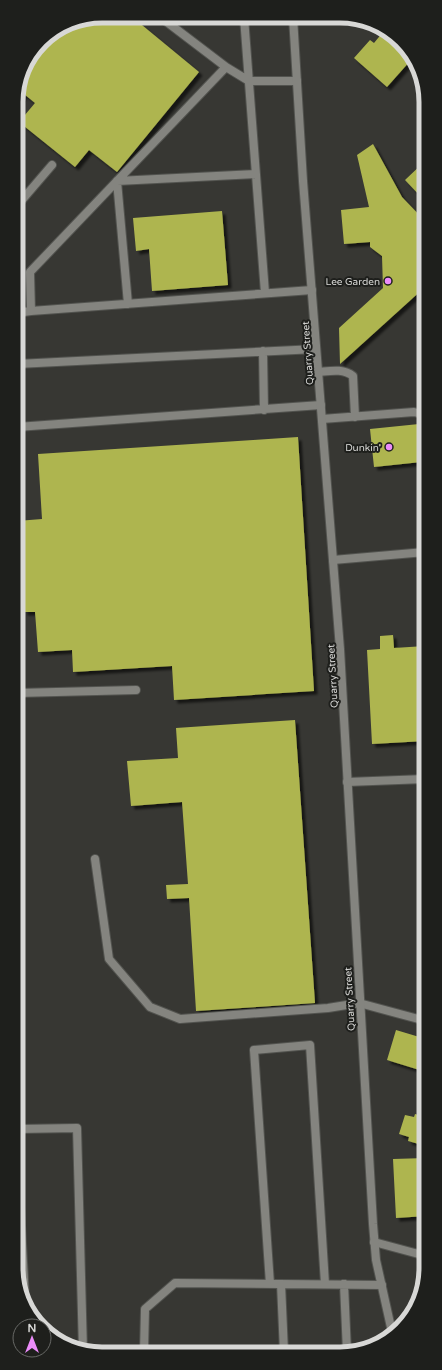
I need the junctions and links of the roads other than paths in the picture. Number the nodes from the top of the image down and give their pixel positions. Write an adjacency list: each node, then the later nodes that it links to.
1 (168, 23): 4 (street)
2 (244, 23): 6 (street)
3 (293, 23): 5 (street, Quarry Street)
4 (226, 67): 6 (street); 9 (street)
5 (297, 80): 6 (street); 11 (street, Quarry Street)
6 (249, 81): 8 (street)
7 (52, 165): 10 (street)
8 (256, 174): 9 (street); 12 (street)
9 (117, 181): 13 (street); 14 (street)
10 (23, 199)
11 (312, 290): 12 (street); 16 (street, Quarry Street)
12 (265, 293): 13 (street)
13 (128, 304): 14 (street)
14 (31, 311): 15 (street)
15 (23, 312)
16 (316, 349): 17 (street); 19 (street, Quarry Street)
17 (263, 351): 18 (street); 21 (street)
18 (23, 364)
19 (318, 372): 20 (street, Quarry Street); 23 (street)
20 (321, 405): 21 (street); 24 (street, Quarry Street)
21 (264, 410): 25 (street)
22 (419, 413): 23 (street)
23 (355, 417): 24 (street)
24 (322, 419): 27 (street, Quarry Street)
25 (23, 427)
26 (419, 553): 27 (street)
27 (333, 560): 31 (street, Quarry Street)
28 (136, 690): 29 (street)
29 (23, 693)
30 (419, 778): 31 (street)
31 (347, 782): 33 (street, Quarry Street)
32 (95, 858): 33 (street)
33 (359, 1004): 34 (street); 36 (street, Quarry Street)
34 (419, 1019)
35 (23, 1129): 46 (street)
36 (374, 1242): 37 (street); 44 (street, Quarry Street)
37 (419, 1254)
38 (23, 1257): 39 (street)
39 (24, 1278)
40 (270, 1284): 41 (street); 42 (street); 47 (street)
41 (281, 1284): 42 (street); 48 (street)
42 (326, 1284): 43 (street)
43 (344, 1284): 44 (street); 49 (street)
44 (382, 1285): 45 (street, Quarry Street)
45 (391, 1328)
46 (83, 1344)
47 (144, 1347)
48 (284, 1347)
49 (347, 1347)

